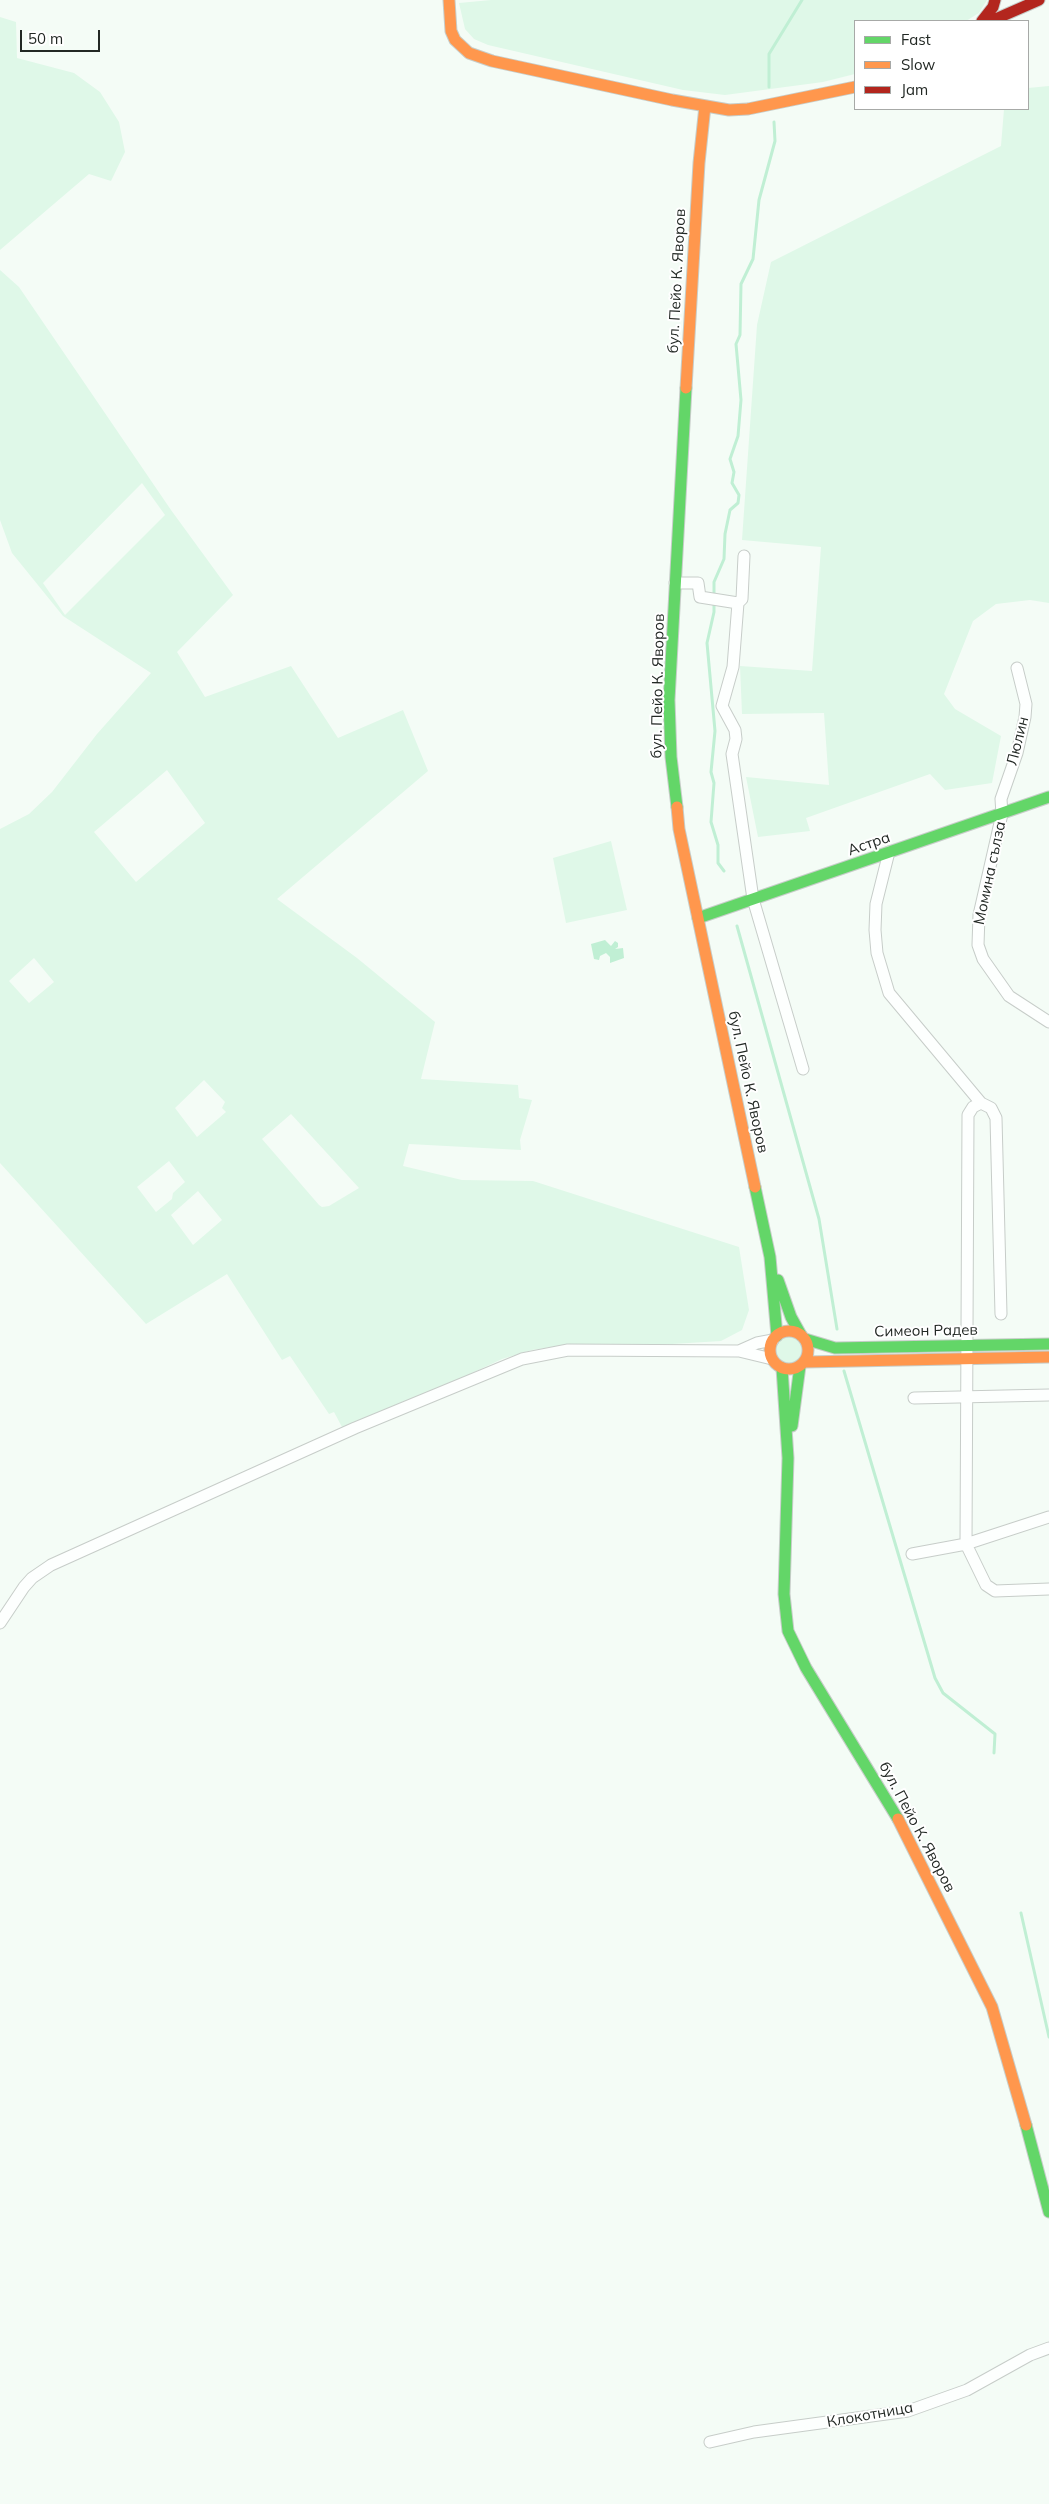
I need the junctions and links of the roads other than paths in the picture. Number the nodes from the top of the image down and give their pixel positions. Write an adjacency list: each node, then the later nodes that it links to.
1 (449, 0): 7 (street)
2 (995, 0): 4 (street)
3 (1038, 0): 5 (street)
4 (983, 20)
5 (993, 20)
6 (854, 87): 7 (street)
7 (705, 106): 9 (street, бул. Пейо К. Яворов)
8 (744, 556): 10 (street)
9 (675, 583): 10 (street); 16 (street, бул. Пейо К. Яворов)
10 (733, 602): 15 (street)
11 (1017, 668): 13 (street, Люлин)
12 (1049, 797): 13 (street, Астра)
13 (1002, 814): 14 (street, Астра); 17 (street, Момина сълза)
14 (889, 852): 15 (street, Астра); 19 (street)
15 (753, 899): 16 (street, Астра); 18 (street)
16 (698, 918): 20 (street, бул. Пейо К. Яворов)
17 (1049, 1022)
18 (803, 1069)
19 (981, 1103): 21 (street); 25 (street)
20 (770, 1258): 22 (street, бул. Пейо К. Яворов); 23 (street, бул. Пейо К. Яворов)
21 (1001, 1314)
22 (803, 1337): 23 (street); 25 (street, Симеон Радев); 30 (street)
23 (775, 1338): 26 (street); 29 (street)
24 (1049, 1344): 25 (street, Симеон Радев)
25 (967, 1346): 28 (street)
26 (739, 1351): 29 (street); 40 (street)
27 (1049, 1356): 28 (street, Симеон Радев)
28 (967, 1358): 30 (street, Симеон Радев); 33 (street)
29 (772, 1359): 31 (street)
30 (802, 1364): 31 (street); 35 (street, бул. Пейо К. Яворов)
31 (782, 1368): 35 (street, бул. Пейо К. Яворов)
32 (1049, 1395): 33 (street)
33 (968, 1397): 34 (street); 37 (street)
34 (914, 1398)
35 (788, 1458): 41 (street, бул. Пейо К. Яворов)
36 (1049, 1517): 37 (street)
37 (966, 1544): 38 (street); 39 (street)
38 (912, 1554)
39 (1049, 1589)
40 (0, 1623)
41 (1049, 2212)
42 (1049, 2348): 43 (street, Клокотница)
43 (710, 2442)

